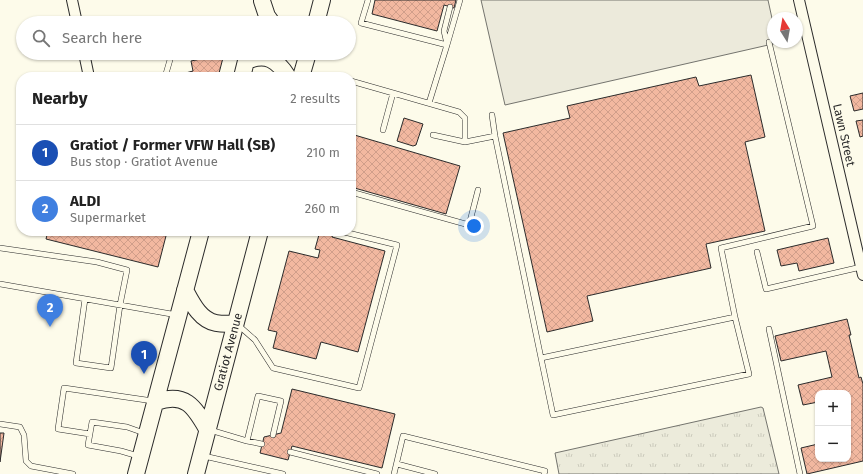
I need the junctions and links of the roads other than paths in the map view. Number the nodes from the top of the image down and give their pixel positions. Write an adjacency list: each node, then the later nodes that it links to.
1 (72, 0): 8 (street)
2 (322, 0): 11 (main road)
3 (368, 0): 12 (lane)
4 (460, 0): 12 (lane)
5 (799, 0): 39 (street, Lawn Street)
6 (262, 1): 9 (main road); 10 (main road)
7 (450, 7): 12 (lane)
8 (75, 16)
9 (258, 16)
10 (267, 16)
11 (318, 16)
12 (447, 45): 26 (lane)
13 (770, 48): 45 (lane)
14 (85, 60): 19 (street)
15 (170, 60): 20 (lane)
16 (246, 60): 21 (main road)
17 (273, 60): 22 (main road)
18 (306, 60): 23 (main road)
19 (88, 72)
20 (166, 72)
21 (243, 72)
22 (284, 72)
23 (302, 72)
24 (356, 82): 25 (lane)
25 (393, 93): 26 (lane); 28 (lane)
26 (429, 103): 31 (lane)
27 (492, 115): 30 (lane)
28 (383, 130)
29 (434, 135): 31 (lane)
30 (495, 136): 31 (lane); 48 (lane)
31 (465, 142)
32 (478, 190): 33 (lane)
33 (356, 193)
34 (356, 235): 46 (lane)
35 (200, 236): 41 (main road)
36 (259, 236): 46 (main road, Gratiot Avenue)
37 (0, 248): 43 (lane)
38 (757, 252): 39 (lane)
39 (862, 271)
40 (0, 284): 42 (lane)
41 (185, 290): 44 (main road); 46 (main road)
42 (85, 299): 43 (lane); 43 (lane)
43 (120, 305): 44 (lane)
44 (178, 315): 49 (main road)
45 (735, 317): 48 (lane); 48 (lane)
46 (235, 324): 51 (main road, Gratiot Avenue)
47 (769, 329): 69 (lane)
48 (541, 358)
49 (156, 402): 51 (main road); 52 (lane); 53 (main road)
50 (0, 424): 61 (lane)
51 (207, 429): 55 (lane); 58 (main road, Gratiot Avenue)
52 (90, 434): 53 (lane); 59 (lane)
53 (147, 434): 59 (main road)
54 (273, 435): 55 (lane)
55 (247, 441): 56 (lane)
56 (262, 444)
57 (290, 452): 65 (lane)
58 (201, 455): 63 (main road, Gratiot Avenue); 64 (lane)
59 (141, 457): 62 (main road)
60 (397, 464): 66 (lane); 67 (lane); 68 (lane)
61 (73, 474)
62 (136, 474)
63 (196, 474)
64 (283, 474)
65 (377, 474)
66 (394, 474)
67 (435, 474)
68 (544, 474)
69 (800, 474)

